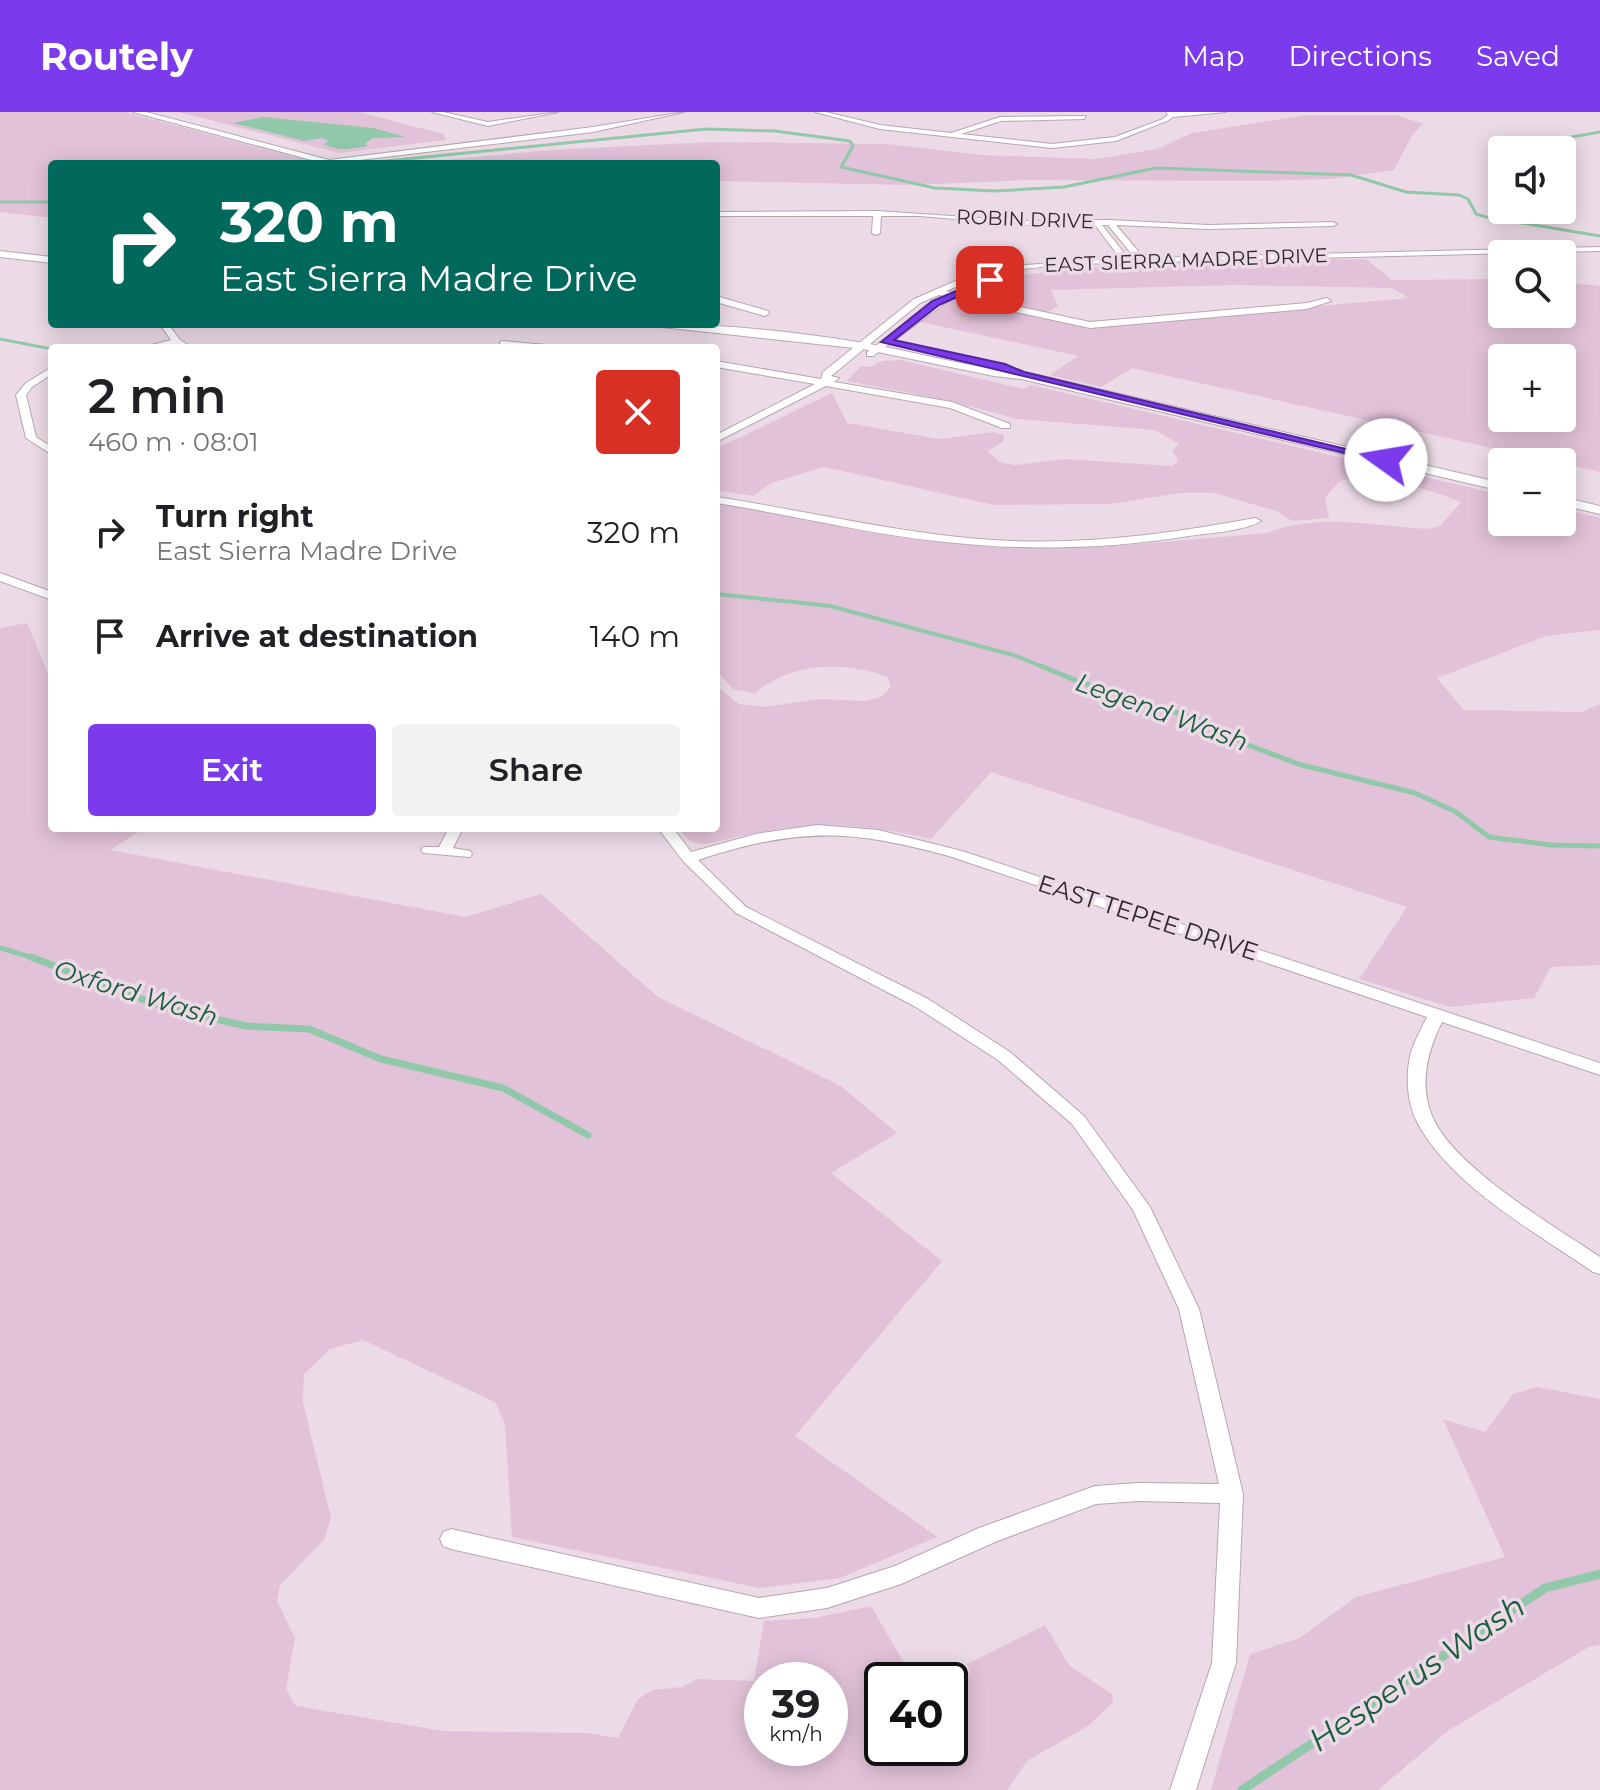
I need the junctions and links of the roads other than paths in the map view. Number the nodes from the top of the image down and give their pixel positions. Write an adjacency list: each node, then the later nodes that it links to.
1 (137, 112): 12 (street)
2 (164, 112): 12 (street)
3 (435, 112): 4 (street)
4 (555, 112)
5 (663, 112): 12 (street)
6 (680, 112): 12 (street)
7 (818, 112): 11 (street)
8 (1223, 112): 9 (street)
9 (1170, 114): 11 (street)
10 (1084, 117): 11 (street)
11 (949, 136)
12 (334, 160)
13 (877, 213): 14 (street, ROBIN DRIVE); 17 (street, ROBIN DRIVE); 19 (street)
14 (720, 214)
15 (1096, 222): 16 (street, ROBIN DRIVE); 17 (street, ROBIN DRIVE); 24 (street)
16 (1109, 222): 18 (street, ROBIN DRIVE); 25 (street)
17 (1027, 223): 20 (street)
18 (1333, 224)
19 (876, 233)
20 (1022, 234)
21 (1600, 249): 25 (street, EAST SIERRA MADRE DRIVE)
22 (0, 254): 23 (street)
23 (48, 260)
24 (1126, 262): 25 (street, EAST SIERRA MADRE DRIVE); 26 (street, EAST SIERRA MADRE DRIVE); 27 (street, EAST SIERRA MADRE DRIVE)
25 (1143, 262)
26 (936, 292): 27 (street); 37 (street, EAST SIERRA MADRE DRIVE)
27 (951, 295): 29 (street); 37 (street, EAST SIERRA MADRE DRIVE)
28 (720, 300): 30 (street)
29 (1327, 301)
30 (765, 313)
31 (720, 323): 37 (street)
32 (167, 328): 34 (street)
33 (704, 328): 37 (street)
34 (177, 342): 35 (street); 36 (street)
35 (166, 344)
36 (181, 344)
37 (874, 344): 40 (street); 44 (street)
38 (720, 365): 40 (street)
39 (48, 372): 43 (street)
40 (826, 382): 41 (street); 42 (street)
41 (1006, 426)
42 (720, 437)
43 (48, 449)
44 (1488, 484)
45 (720, 501): 48 (street)
46 (1576, 504): 47 (street)
47 (1600, 510)
48 (1255, 521)
49 (0, 577): 50 (street)
50 (48, 595)
51 (454, 832): 54 (street)
52 (668, 832): 56 (street)
53 (428, 850): 54 (street)
54 (444, 852): 55 (street)
55 (465, 854)
56 (688, 858): 57 (street, EAST TEPEE DRIVE); 60 (street)
57 (1437, 1014): 58 (street, EAST TEPEE DRIVE); 59 (street)
58 (1600, 1069)
59 (1600, 1267)
60 (1232, 1494): 61 (street); 62 (street)
61 (451, 1539)
62 (1183, 1790)

